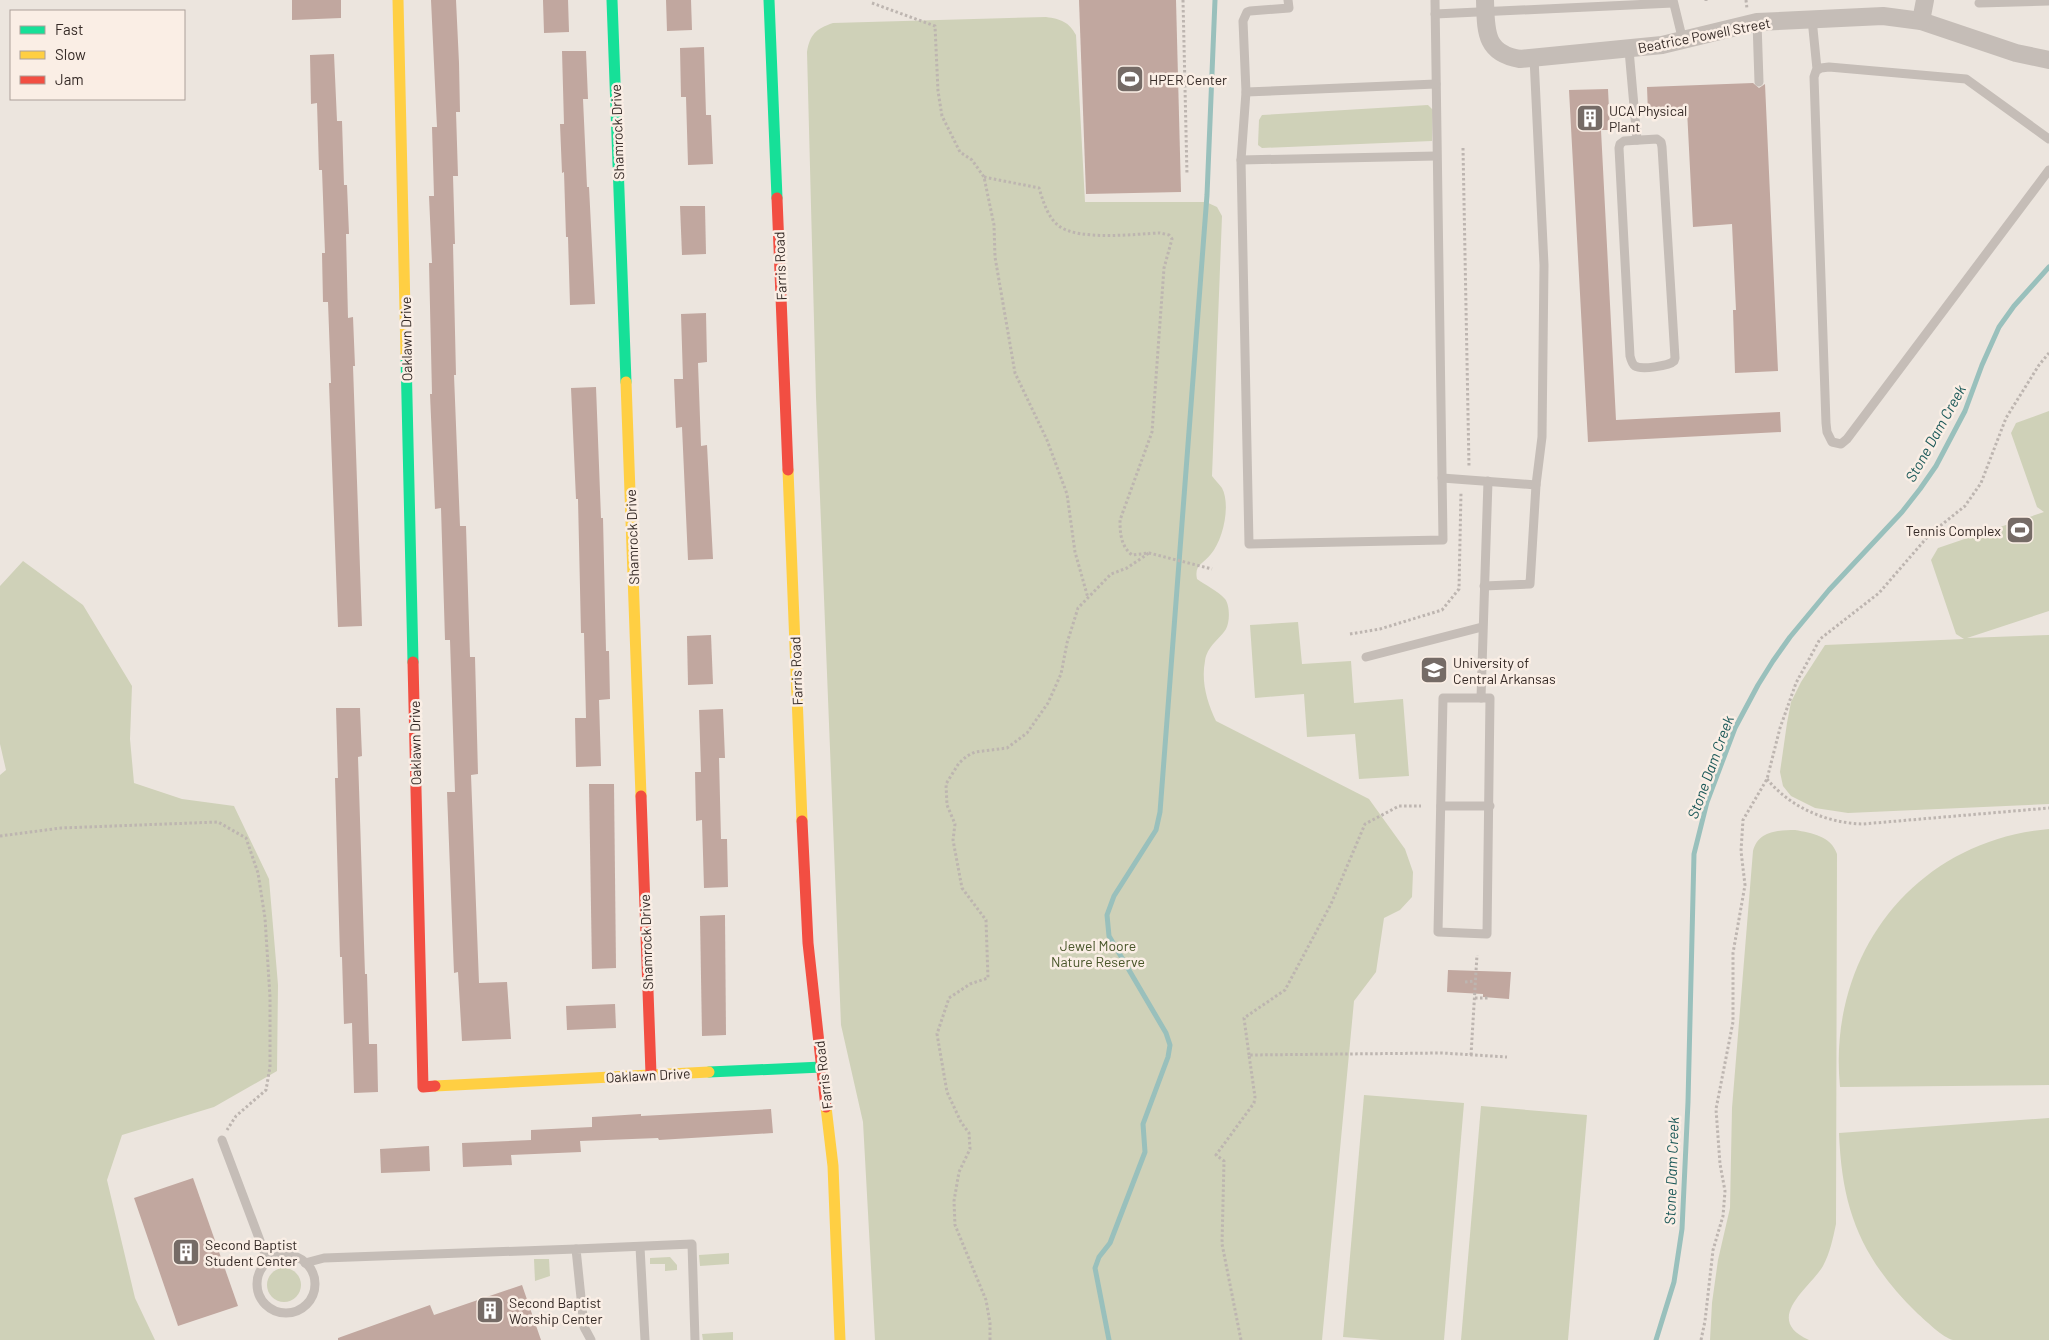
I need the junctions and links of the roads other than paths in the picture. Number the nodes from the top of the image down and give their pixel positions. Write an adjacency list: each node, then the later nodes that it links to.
1 (398, 0): 39 (street, Oaklawn Drive)
2 (612, 0): 39 (street, Shamrock Drive)
3 (769, 0): 38 (street, Farris Road)
4 (1288, 0): 23 (lane)
5 (1435, 0): 12 (lane)
6 (1925, 0): 14 (street)
7 (2049, 1): 9 (lane)
8 (1673, 2): 10 (lane); 16 (lane)
9 (1979, 3)
10 (1532, 4): 11 (lane)
11 (1485, 6): 12 (lane); 18 (street, Beatrice Powell Street)
12 (1435, 14): 22 (lane)
13 (1812, 19): 14 (street, Beatrice Powell Street); 15 (street, Beatrice Powell Street); 20 (lane)
14 (1921, 21): 19 (street, Beatrice Powell Street)
15 (1757, 22): 16 (street, Beatrice Powell Street); 21 (lane)
16 (1683, 41): 17 (street, Beatrice Powell Street)
17 (1629, 50): 18 (street, Beatrice Powell Street); 25 (lane)
18 (1534, 58): 31 (lane)
19 (2049, 60)
20 (1818, 69): 24 (lane); 28 (lane)
21 (1759, 82)
22 (1436, 84): 23 (lane); 26 (lane)
23 (1246, 92): 27 (lane)
24 (2049, 139)
25 (1637, 140): 25 (lane)
26 (1436, 156): 27 (lane); 29 (lane)
27 (1241, 160): 29 (lane)
28 (2049, 170)
29 (1442, 478): 30 (lane)
30 (1488, 481): 31 (lane); 32 (lane)
31 (1536, 484): 32 (lane)
32 (1484, 586): 33 (lane)
33 (1482, 626): 34 (lane); 35 (lane)
34 (1366, 657)
35 (1481, 698): 36 (lane); 37 (lane)
36 (1441, 806): 37 (lane); 37 (lane)
37 (1490, 806)
38 (822, 1067): 39 (street, Oaklawn Drive); 48 (street, Farris Road)
39 (651, 1074)
40 (222, 1140): 43 (lane)
41 (640, 1247): 42 (lane); 46 (lane); 47 (lane)
42 (576, 1249): 44 (lane); 45 (lane)
43 (268, 1262): 44 (lane); 44 (lane)
44 (305, 1263)
45 (591, 1340)
46 (644, 1340)
47 (695, 1340)
48 (840, 1340)

